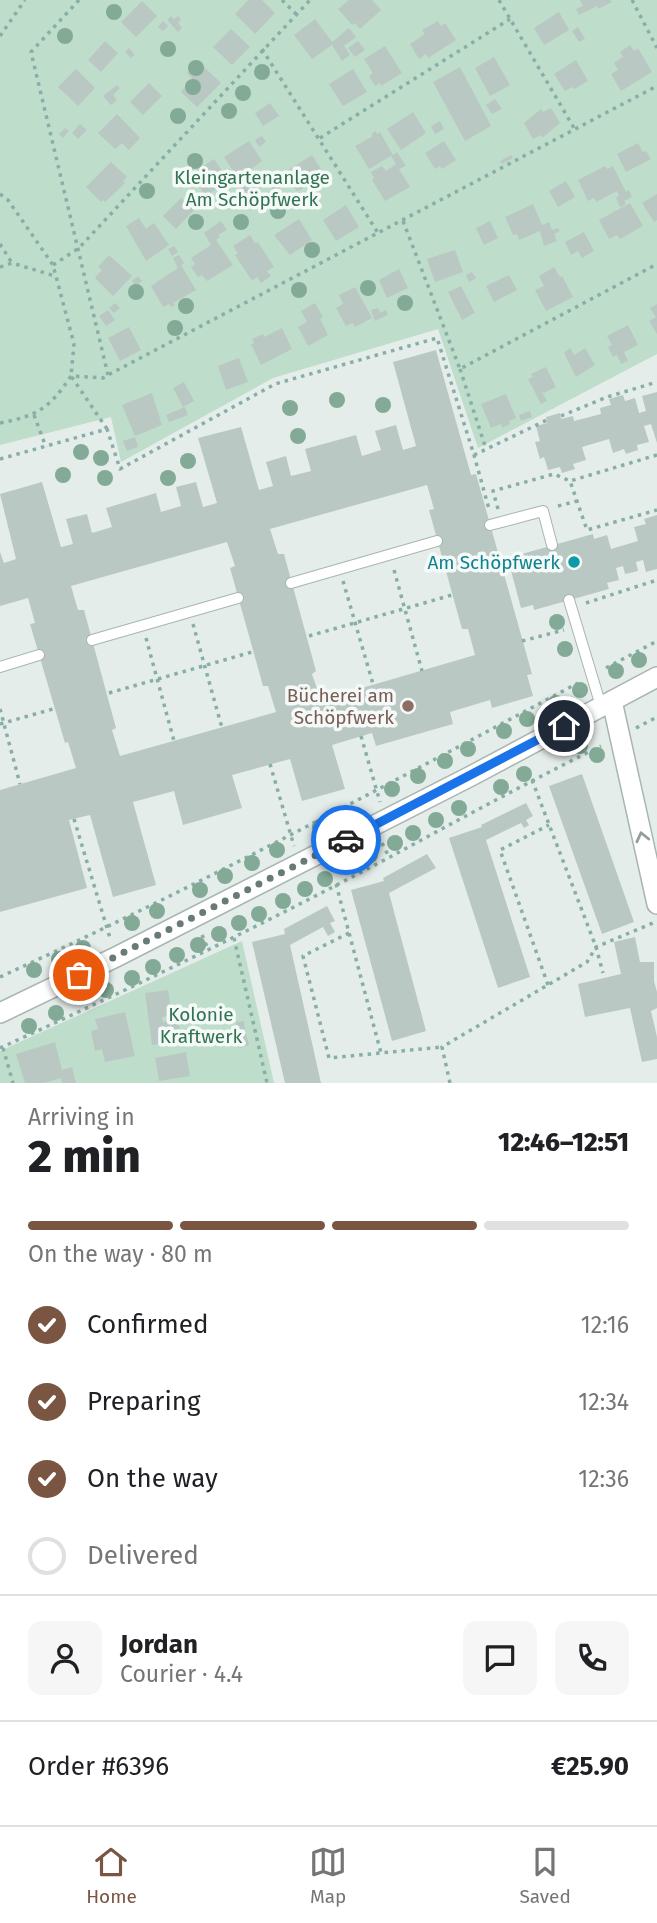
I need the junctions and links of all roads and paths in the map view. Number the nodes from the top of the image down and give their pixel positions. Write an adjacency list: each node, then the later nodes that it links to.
1 (25, 0): 9 (path)
2 (79, 0): 19 (path)
3 (282, 0): 7 (path)
4 (310, 0): 7 (path)
5 (499, 0): 8 (path)
6 (632, 0): 10 (path)
7 (296, 14): 11 (path)
8 (510, 19): 13 (path); 14 (path)
9 (0, 36)
10 (657, 48)
11 (262, 49): 14 (path); 19 (path)
12 (657, 86): 13 (path)
13 (574, 129): 16 (path)
14 (320, 138): 17 (path)
15 (0, 194): 22 (path)
16 (403, 221): 17 (path); 25 (path)
17 (378, 233): 26 (path)
18 (0, 244): 20 (path)
19 (79, 248): 22 (path); 26 (path)
20 (12, 263): 23 (path); 24 (path)
21 (657, 264): 25 (path)
22 (53, 265): 24 (path)
23 (0, 267)
24 (55, 276): 27 (path)
25 (460, 369): 35 (path)
26 (108, 375): 27 (path)
27 (71, 376): 29 (path); 33 (path)
28 (657, 382): 30 (path)
29 (34, 415): 32 (path); 34 (path)
30 (561, 416)
31 (547, 420): 35 (path)
32 (0, 423)
33 (107, 429): 34 (path); 36 (path)
34 (46, 447): 38 (path)
35 (486, 449): 36 (path)
36 (474, 455): 41 (path)
37 (657, 455): 39 (path)
38 (0, 459)
39 (570, 481): 40 (path); 41 (path)
40 (657, 510)
41 (495, 524): 43 (lane)
42 (437, 541): 44 (lane)
43 (552, 545)
44 (390, 555): 45 (lane); 51 (path)
45 (340, 569): 47 (lane); 53 (path)
46 (657, 580): 50 (path)
47 (291, 583)
48 (452, 595): 51 (path)
49 (238, 598): 52 (lane)
50 (570, 604): 55 (lane)
51 (405, 608): 53 (path); 64 (path)
52 (190, 612): 54 (lane); 62 (path)
53 (356, 622): 56 (path); 68 (path)
54 (143, 626): 57 (lane); 67 (path)
55 (577, 626): 58 (path); 65 (lane)
56 (309, 636)
57 (92, 640)
58 (522, 641)
59 (657, 641): 65 (path)
60 (252, 652): 62 (path)
61 (39, 655): 63 (lane)
62 (205, 666): 67 (path); 75 (path)
63 (0, 667)
64 (422, 671)
65 (592, 676): 70 (lane); 82 (path)
66 (657, 677): 70 (street)
67 (157, 679): 69 (path); 78 (path)
68 (373, 684)
69 (108, 693)
70 (607, 703): 77 (street); 84 (street)
71 (0, 709): 74 (path)
72 (53, 709): 74 (path)
73 (657, 717): 77 (path)
74 (2, 724): 81 (path)
75 (222, 728)
76 (361, 736): 82 (path)
77 (620, 737): 80 (path); 89 (street, one-way to 77)
78 (174, 741)
79 (270, 764): 86 (path)
80 (532, 780): 85 (path); 88 (path)
81 (20, 784)
82 (377, 790): 84 (path); 86 (path)
83 (74, 819): 91 (path)
84 (386, 820): 87 (street)
85 (549, 825): 94 (path); 98 (path)
86 (291, 835): 87 (path); 91 (path)
87 (299, 864): 95 (street)
88 (336, 884): 92 (path); 93 (path)
89 (657, 904)
90 (657, 921): 94 (path)
91 (107, 928): 95 (path); 97 (path)
92 (349, 933): 102 (path); 102 (path)
93 (233, 937): 101 (path); 104 (path)
94 (596, 947): 96 (path); 98 (path)
95 (116, 957): 99 (street)
96 (603, 973)
97 (0, 977)
98 (548, 985): 100 (path)
99 (0, 1013)
100 (442, 1047): 102 (path); 105 (path)
101 (1, 1048): 103 (path)
102 (381, 1053)
103 (13, 1083)
104 (267, 1083)
105 (450, 1083)

